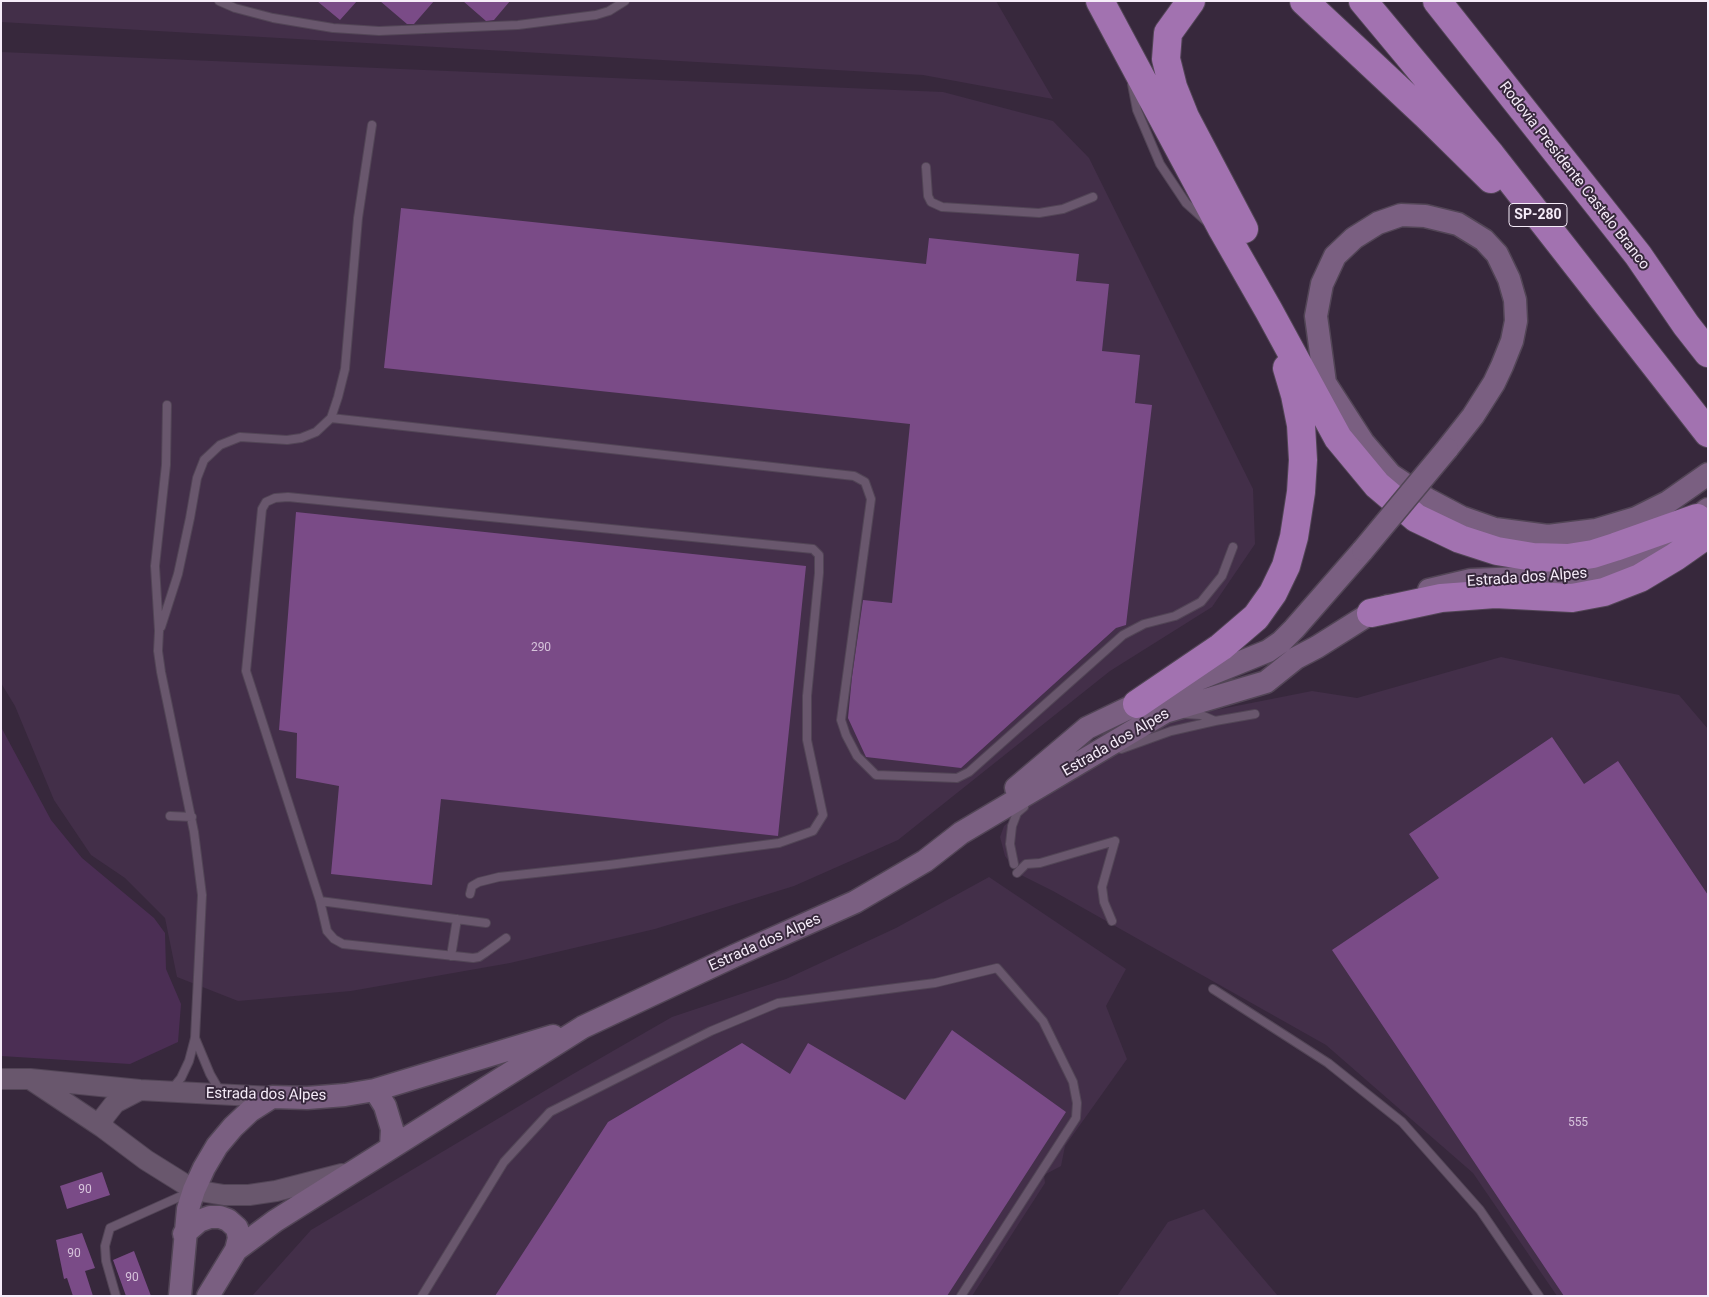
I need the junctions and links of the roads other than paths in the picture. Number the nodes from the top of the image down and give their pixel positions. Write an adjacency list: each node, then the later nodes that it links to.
1 (219, 1): 2 (lane)
2 (625, 1)
3 (1100, 1): 12 (highway)
4 (1191, 1): 14 (highway)
5 (1304, 1): 11 (highway)
6 (1363, 1): 11 (highway, SP-280)
7 (1437, 1): 13 (highway, Rodovia Presidente Castelo Branco)
8 (372, 125): 16 (lane)
9 (926, 167): 10 (lane)
10 (1094, 197)
11 (1570, 256): 17 (highway, SP-280)
12 (1270, 311): 19 (highway); 23 (highway)
13 (1708, 353)
14 (1324, 383): 18 (main road); 23 (main road, bridge)
15 (167, 405): 22 (lane)
16 (331, 418): 20 (lane); 22 (lane)
17 (1708, 433)
18 (1708, 474)
19 (1704, 520): 21 (highway)
20 (1234, 547)
21 (1371, 613): 24 (main road, Estrada dos Alpes)
22 (159, 631): 28 (lane)
23 (1137, 704): 29 (main road)
24 (1165, 712): 26 (lane); 29 (main road, Estrada dos Alpes)
25 (1255, 714): 26 (lane)
26 (1215, 721): 30 (lane)
27 (170, 816): 28 (lane)
28 (192, 817): 41 (lane)
29 (961, 833): 40 (main road, Estrada dos Alpes)
30 (1014, 864)
31 (1017, 873): 35 (lane)
32 (470, 894): 33 (lane)
33 (320, 901): 34 (lane); 38 (lane)
34 (457, 919): 36 (lane); 38 (lane)
35 (1112, 921)
36 (486, 924)
37 (506, 938): 38 (lane)
38 (451, 956)
39 (1213, 989): 60 (lane)
40 (583, 1026): 45 (main road, Estrada dos Alpes); 50 (main road, Estrada dos Alpes)
41 (195, 1038): 46 (lane); 47 (lane)
42 (1, 1078): 43 (street, Estrada dos Alpes)
43 (30, 1079): 44 (street, Estrada dos Alpes); 49 (street)
44 (140, 1090): 46 (street, Estrada dos Alpes); 49 (street)
45 (375, 1090): 48 (main road, Estrada dos Alpes); 50 (main road)
46 (169, 1092): 47 (street, Estrada dos Alpes)
47 (224, 1096): 48 (street, Estrada dos Alpes)
48 (272, 1098): 52 (main road)
49 (102, 1127): 52 (street)
50 (392, 1147): 51 (main road, Estrada dos Alpes)
51 (353, 1170): 52 (street); 54 (main road, Estrada dos Alpes)
52 (194, 1190): 53 (main road); 55 (lane)
53 (184, 1234): 54 (main road); 56 (main road)
54 (236, 1250): 57 (main road)
55 (116, 1296)
56 (180, 1296)
57 (208, 1296)
58 (422, 1296): 59 (lane)
59 (961, 1296)
60 (1539, 1296)

